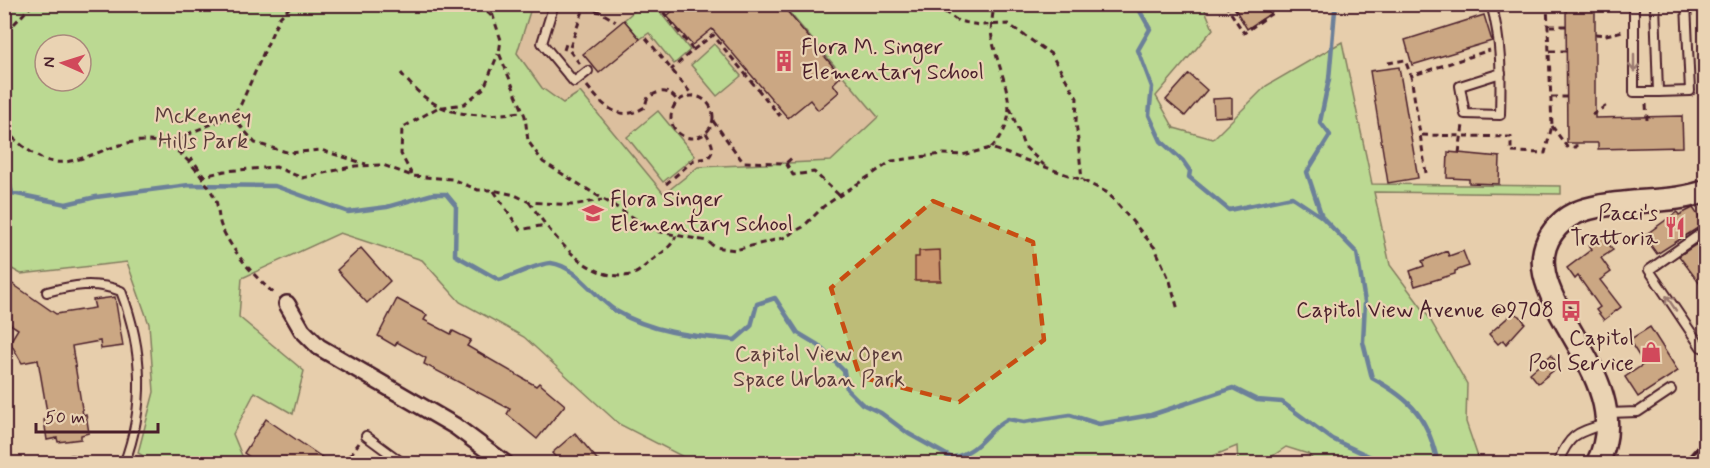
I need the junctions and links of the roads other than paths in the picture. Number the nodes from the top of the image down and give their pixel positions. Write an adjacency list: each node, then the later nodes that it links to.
1 (554, 4): 6 (lane)
2 (1491, 4): 7 (lane)
3 (1634, 4): 8 (lane, one-way to 8)
4 (1654, 4): 8 (lane)
5 (1686, 4): 8 (lane)
6 (588, 70)
7 (1501, 73): 7 (lane)
8 (1658, 92)
9 (1702, 196): 15 (main road)
10 (1706, 230): 13 (lane, one-way to 10)
11 (47, 292): 20 (lane)
12 (287, 304): 23 (street)
13 (1706, 344)
14 (1671, 390): 15 (lane)
15 (1608, 418): 24 (lane); 25 (main road)
16 (366, 436): 18 (lane)
17 (4, 445): 19 (lane)
18 (392, 456): 21 (lane); 22 (lane)
19 (6, 464)
20 (124, 464)
21 (387, 464)
22 (404, 464)
23 (506, 464)
24 (1560, 464)
25 (1597, 464)

